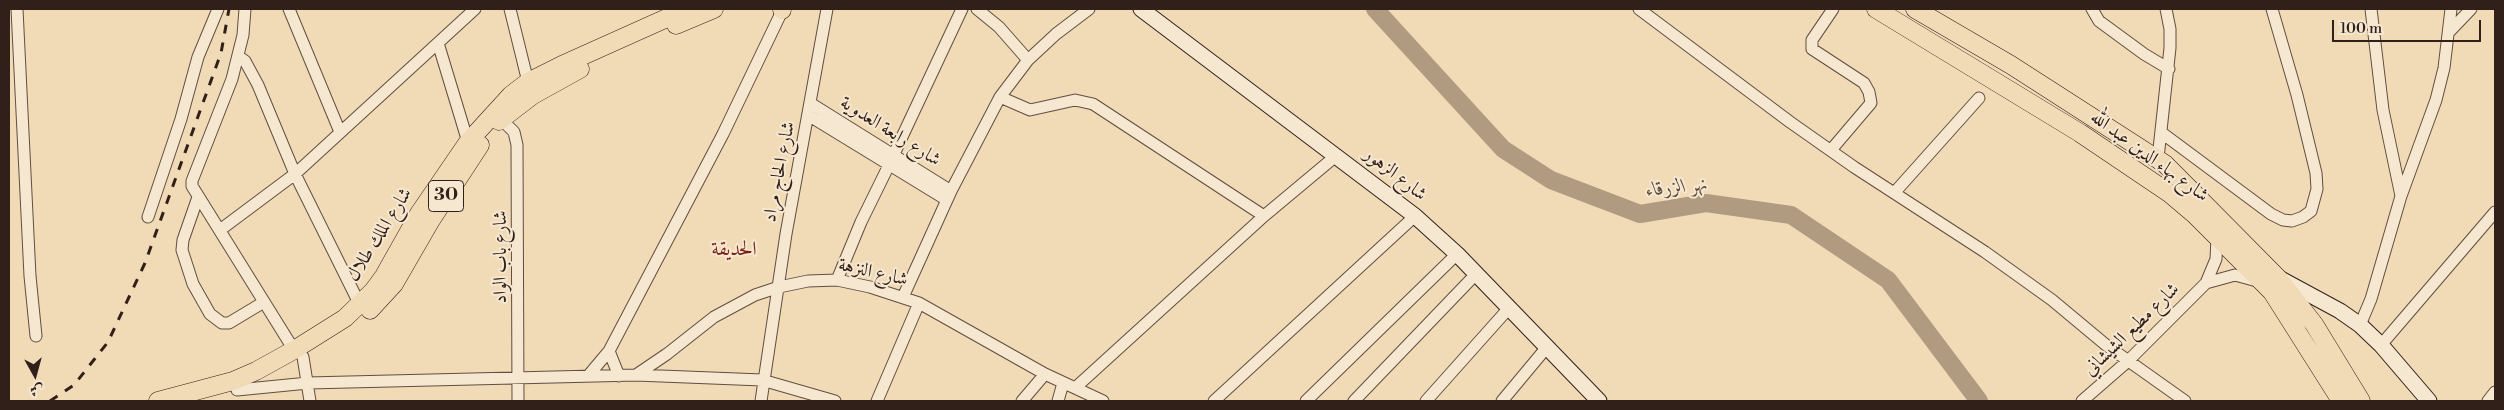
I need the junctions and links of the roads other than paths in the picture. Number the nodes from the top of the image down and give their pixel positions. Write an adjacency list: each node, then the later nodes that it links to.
1 (17, 9): 68 (street)
2 (218, 9): 53 (street)
3 (246, 9): 28 (street)
4 (289, 9): 38 (street)
5 (475, 9): 27 (street)
6 (510, 9): 31 (street)
7 (688, 9): 31 (main road, شارع الملك طلال / 30)
8 (714, 9): 37 (main road, شارع الملك طلال / 30)
9 (783, 9): 71 (street)
10 (827, 9): 35 (street, شارع الحاج مراد)
11 (962, 9): 44 (street)
12 (977, 9): 29 (street)
13 (1089, 9): 29 (street)
14 (1141, 9): 42 (main road, شارع الزهور)
15 (1639, 9): 41 (street)
16 (1833, 9): 41 (street)
17 (1876, 9): 36 (main road, شارع بهاء الدين عبد الله)
18 (1915, 9): 25 (main road, شارع بهاء الدين عبد الله)
19 (2092, 9): 30 (street)
20 (2166, 9): 30 (street)
21 (2272, 9): 39 (street)
22 (2371, 9): 48 (street)
23 (2451, 9): 26 (street)
24 (2471, 9): 26 (street)
25 (1931, 14): 34 (main road, شارع بهاء الدين عبد الله)
26 (2449, 32): 48 (street)
27 (438, 43): 38 (street); 40 (street)
28 (238, 56): 45 (street); 49 (street)
29 (1028, 60): 32 (street)
30 (2169, 69): 39 (street)
31 (528, 82): 40 (main road, شارع الملك طلال / 30)
32 (1000, 96): 47 (street); 51 (street)
33 (1979, 98): 46 (street)
34 (2071, 104): 36 (main road); 43 (main road, شارع بهاء الدين عبد الله)
35 (809, 109): 44 (street, شارع رابعة العدوية); 61 (street, شارع الحاج مراد)
36 (2058, 119): 55 (main road, شارع بهاء الدين عبد الله)
37 (501, 120): 72 (main road, شارع الملك طلال / 30); 78 (street, شارع باب الواد)
38 (340, 132): 45 (street)
39 (2162, 133): 43 (street)
40 (468, 142): 65 (main road, شارع الملك طلال / 30)
41 (1831, 150): 46 (street)
42 (1337, 155): 51 (street); 52 (main road, شارع الزهور)
43 (2158, 158): 59 (main road, شارع بهاء الدين عبد الله)
44 (892, 159): 47 (street, شارع رابعة العدوية); 58 (street)
45 (295, 174): 54 (street); 65 (street)
46 (1895, 192): 73 (street)
47 (949, 195): 62 (street)
48 (2401, 196): 67 (street)
49 (198, 198): 54 (street); 63 (street)
50 (2495, 212): 69 (street)
51 (1264, 216): 82 (street)
52 (1415, 216): 56 (main road, شارع الزهور); 95 (street)
53 (148, 217)
54 (220, 230): 63 (street)
55 (2217, 238): 59 (main road, شارع بهاء الدين عبد الله); 60 (street, شارع مطيع الشيشاني)
56 (1457, 254): 57 (main road, شارع الزهور); 96 (street)
57 (1476, 274): 66 (main road, شارع الزهور); 97 (street)
58 (837, 280): 61 (street, شارع النزهة); 62 (street, شارع النزهة)
59 (2272, 282): 60 (street, شارع مطيع الشيشاني); 67 (main road); 103 (main road, شارع بهاء الدين عبد الله); 104 (main road, شارع بهاء الدين عبد الله)
60 (2206, 283): 73 (street, شارع مطيع الشيشاني)
61 (779, 287): 75 (street, شارع النزهة); 79 (street, شارع الحاج مراد)
62 (903, 297): 64 (street, شارع النزهة)
63 (264, 302): 72 (street)
64 (919, 303): 74 (street, شارع النزهة); 91 (street)
65 (360, 305): 72 (main road, شارع الملك طلال / 30)
66 (1509, 308): 70 (main road, شارع الزهور); 98 (street)
67 (2360, 325): 69 (main road)
68 (36, 336)
69 (2381, 346): 105 (main road)
70 (1546, 347): 99 (street); 100 (main road, شارع الزهور)
71 (609, 351): 76 (street); 77 (street)
72 (299, 353): 80 (street); 83 (main road, شارع الملك طلال / 30); 85 (main road, شارع الملك طلال / 30)
73 (2128, 361): 101 (street, شارع مطيع الشيشاني); 102 (street)
74 (1045, 374): 81 (street, شارع النزهة); 92 (street)
75 (636, 375): 77 (street); 79 (street)
76 (588, 376): 77 (street); 78 (street)
77 (619, 376)
78 (517, 379): 80 (street); 88 (street, شارع باب الواد)
79 (762, 380): 89 (street, شارع الحاج مراد); 90 (street)
80 (308, 383): 83 (street); 87 (street)
81 (1063, 383): 82 (street, شارع النزهة); 93 (street)
82 (1075, 388): 94 (street, شارع النزهة)
83 (237, 390): 86 (main road, شارع الملك طلال / 30)
84 (2495, 392): 106 (street)
85 (158, 401)
86 (196, 401)
87 (310, 401)
88 (518, 401)
89 (760, 401)
90 (835, 401)
91 (877, 401)
92 (1022, 401)
93 (1058, 401)
94 (1102, 401)
95 (1214, 401)
96 (1306, 401)
97 (1354, 401)
98 (1426, 401)
99 (1502, 401)
100 (1598, 401)
101 (2082, 401)
102 (2186, 401)
103 (2341, 401)
104 (2361, 401)
105 (2428, 401)
106 (2488, 401)

